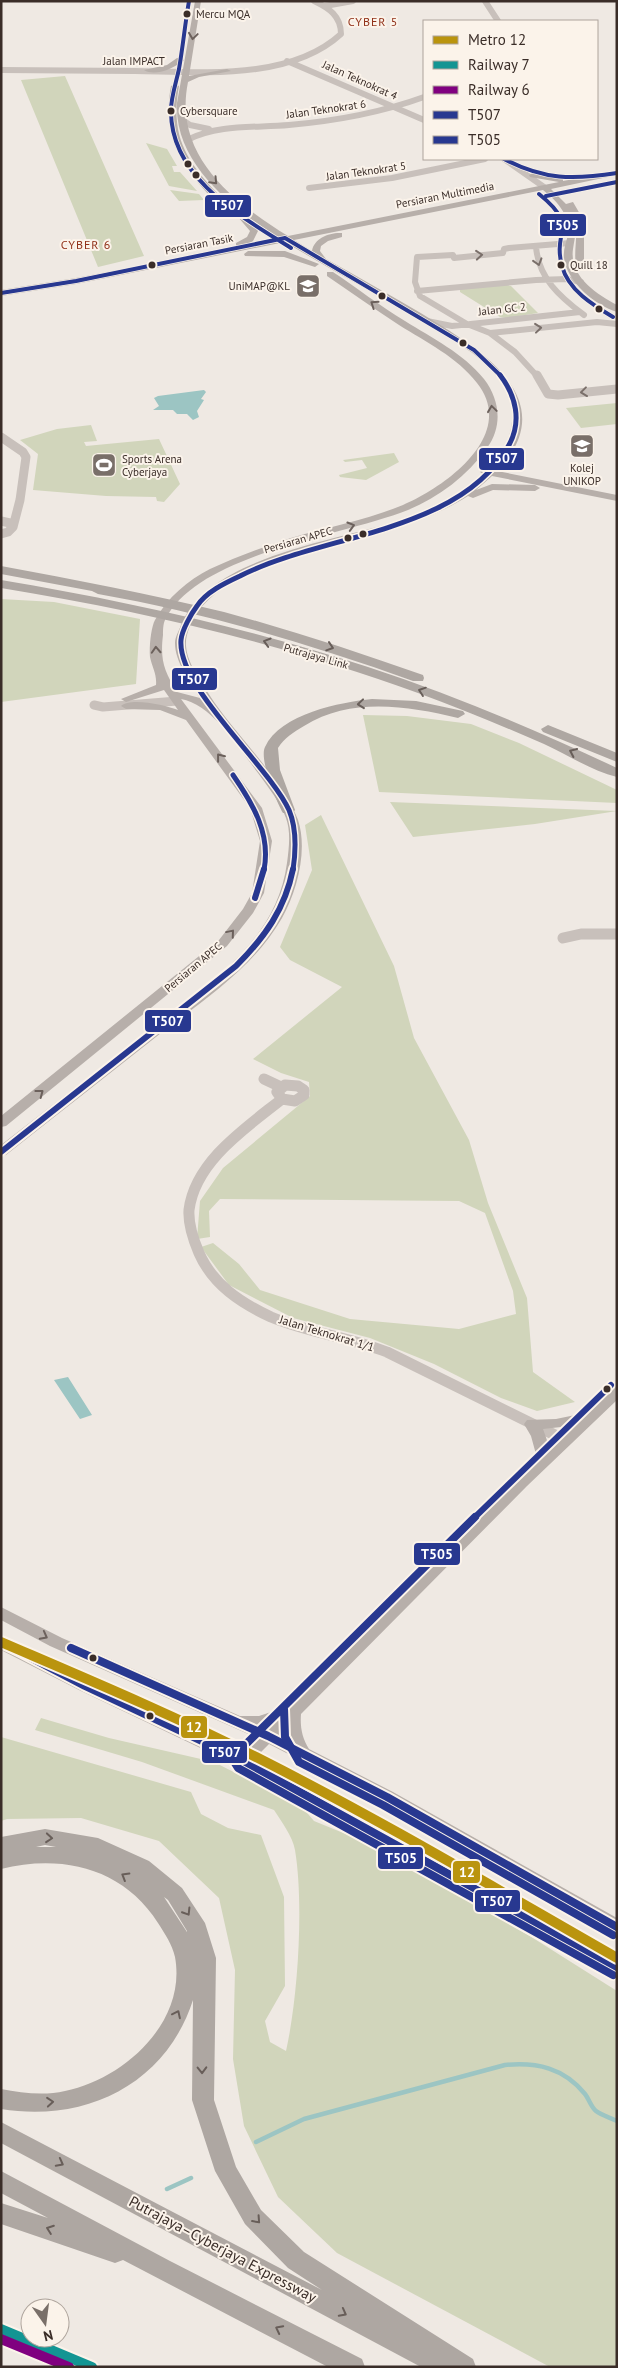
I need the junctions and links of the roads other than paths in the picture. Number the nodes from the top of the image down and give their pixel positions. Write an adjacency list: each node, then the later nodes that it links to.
1 (189, 1): 10 (main road, Persiaran APEC)
2 (198, 1): 9 (main road, Persiaran APEC, one-way to 9)
3 (314, 1): 6 (street)
4 (353, 1): 6 (street)
5 (485, 1): 7 (street)
6 (325, 6): 8 (street)
7 (497, 20)
8 (315, 53): 11 (street); 13 (street)
9 (189, 58): 15 (main road); 17 (main road, Persiaran APEC)
10 (180, 60): 16 (main road); 17 (main road, Persiaran APEC)
11 (287, 61): 12 (street); 13 (street, Jalan Teknokrat 4)
12 (260, 67): 13 (street); 15 (street)
13 (305, 69): 20 (street, Jalan Teknokrat 4)
14 (1, 70): 16 (street, Jalan IMPACT)
15 (227, 70): 17 (main road)
16 (150, 71): 17 (street, Jalan IMPACT); 18 (main road)
17 (183, 73): 18 (main road, Persiaran APEC); 21 (main road, Persiaran APEC)
18 (176, 83): 38 (main road, Persiaran APEC)
19 (423, 96): 20 (street, Jalan Teknokrat 6)
20 (394, 108): 22 (street, Jalan Teknokrat 4); 23 (street, Jalan Teknokrat 6)
21 (181, 119): 23 (street, Jalan Teknokrat 6); 24 (main road, Persiaran APEC)
22 (423, 120)
23 (228, 130): 24 (street, Jalan Teknokrat 6)
24 (187, 140): 36 (main road, Persiaran APEC, one-way to 36)
25 (480, 160): 31 (street, Jalan Teknokrat 5)
26 (506, 160): 28 (street)
27 (617, 172): 30 (main road, Persiaran Multimedia)
28 (532, 177): 30 (main road); 32 (street); 33 (main road)
29 (617, 177): 30 (main road, Persiaran Multimedia)
30 (581, 182): 32 (main road, Persiaran Multimedia); 35 (main road)
31 (309, 188)
32 (549, 188): 33 (main road, Persiaran Multimedia); 34 (main road); 35 (main road)
33 (519, 195): 34 (main road); 37 (main road, Persiaran Multimedia); 39 (main road, Persiaran Multimedia)
34 (559, 200): 41 (main road)
35 (568, 202): 52 (main road)
36 (251, 215): 37 (main road); 40 (main road, Persiaran APEC)
37 (398, 216): 40 (main road, Persiaran Multimedia)
38 (242, 217): 40 (main road, Persiaran APEC); 45 (main road)
39 (386, 224): 40 (main road, Persiaran Multimedia); 44 (main road)
40 (284, 241): 43 (main road, Persiaran Tasik); 44 (main road, Persiaran APEC); 45 (main road, Persiaran Tasik)
41 (570, 243): 42 (street); 46 (main road)
42 (536, 246): 47 (street, one-way to 47); 49 (street, one-way to 42)
43 (226, 256): 44 (main road); 51 (main road)
44 (319, 263): 58 (main road, Persiaran APEC); 62 (main road, Persiaran APEC, one-way to 44)
45 (155, 264): 50 (main road)
46 (572, 269): 47 (street); 48 (main road)
47 (542, 279): 48 (street); 49 (street); 54 (street)
48 (581, 282): 53 (main road)
49 (417, 292): 56 (street)
50 (1, 293)
51 (1, 298)
52 (617, 303)
53 (617, 309)
54 (580, 312): 55 (street); 56 (street, Jalan GC 2)
55 (594, 322): 57 (street); 59 (street, one-way to 55)
56 (467, 324): 58 (street, Jalan GC 2); 59 (street)
57 (617, 324)
58 (450, 329): 63 (main road, Persiaran APEC)
59 (490, 333): 60 (street, one-way to 59)
60 (617, 389)
61 (1, 436): 67 (street)
62 (488, 439): 64 (main road); 69 (main road, Persiaran APEC)
63 (511, 446): 64 (main road, Persiaran APEC); 65 (main road)
64 (485, 474): 65 (main road); 69 (main road); 71 (main road, Persiaran APEC)
65 (540, 485): 66 (main road); 68 (main road); 71 (main road)
66 (617, 498)
67 (20, 500): 70 (street); 72 (street)
68 (617, 504)
69 (411, 505): 77 (main road, Persiaran APEC, one-way to 69)
70 (1, 519): 72 (street)
71 (411, 520): 78 (main road, Persiaran APEC)
72 (13, 527): 73 (street)
73 (1, 534)
74 (1, 570): 76 (highway)
75 (3, 583): 76 (highway, Putrajaya Link)
76 (137, 601): 83 (highway, Putrajaya Link, one-way to 76); 84 (highway, Putrajaya Link, one-way to 84)
77 (162, 677): 79 (main road, Persiaran APEC); 80 (main road)
78 (194, 679): 79 (main road); 81 (main road, Persiaran APEC)
79 (179, 698): 80 (street); 81 (main road); 82 (main road, Persiaran APEC)
80 (126, 702): 82 (main road)
81 (213, 711): 86 (main road, Persiaran APEC)
82 (189, 717): 92 (main road, Persiaran APEC, one-way to 82)
83 (528, 732): 85 (highway, Putrajaya Link, one-way to 83); 86 (highway, one-way to 86)
84 (617, 758)
85 (617, 772)
86 (288, 810): 93 (main road, Persiaran APEC)
87 (617, 934): 88 (street)
88 (563, 938)
89 (264, 1079): 90 (street)
90 (281, 1087): 91 (street); 91 (street, Jalan Teknokrat 1/1)
91 (282, 1099): 98 (street, Jalan Teknokrat 1/1)
92 (1, 1123)
93 (26, 1131): 94 (main road); 95 (main road, Persiaran APEC)
94 (1, 1145)
95 (1, 1152)
96 (617, 1391): 97 (main road)
97 (587, 1417): 98 (main road); 99 (main road)
98 (532, 1424): 99 (street, Jalan Teknokrat 1/1); 100 (main road)
99 (563, 1440): 100 (main road)
100 (545, 1458): 103 (main road)
101 (1, 1613): 104 (main road, one-way to 104)
102 (1, 1642): 107 (main road)
103 (292, 1710): 104 (main road); 105 (main road); 106 (main road)
104 (235, 1721): 105 (main road)
105 (268, 1736): 106 (main road); 107 (main road)
106 (304, 1755): 110 (main road)
107 (242, 1760): 111 (main road)
108 (1, 1845): 119 (highway, one-way to 119)
109 (1, 1861): 112 (highway, one-way to 109)
110 (617, 1928)
111 (617, 1967)
112 (1, 2099)
113 (1, 2132): 118 (highway, Putrajaya–Cyberjaya Expressway, one-way to 118)
114 (1, 2180): 116 (highway)
115 (1, 2213): 116 (highway, one-way to 115)
116 (162, 2269): 117 (highway, one-way to 116)
117 (353, 2367)
118 (445, 2367)
119 (464, 2367)

